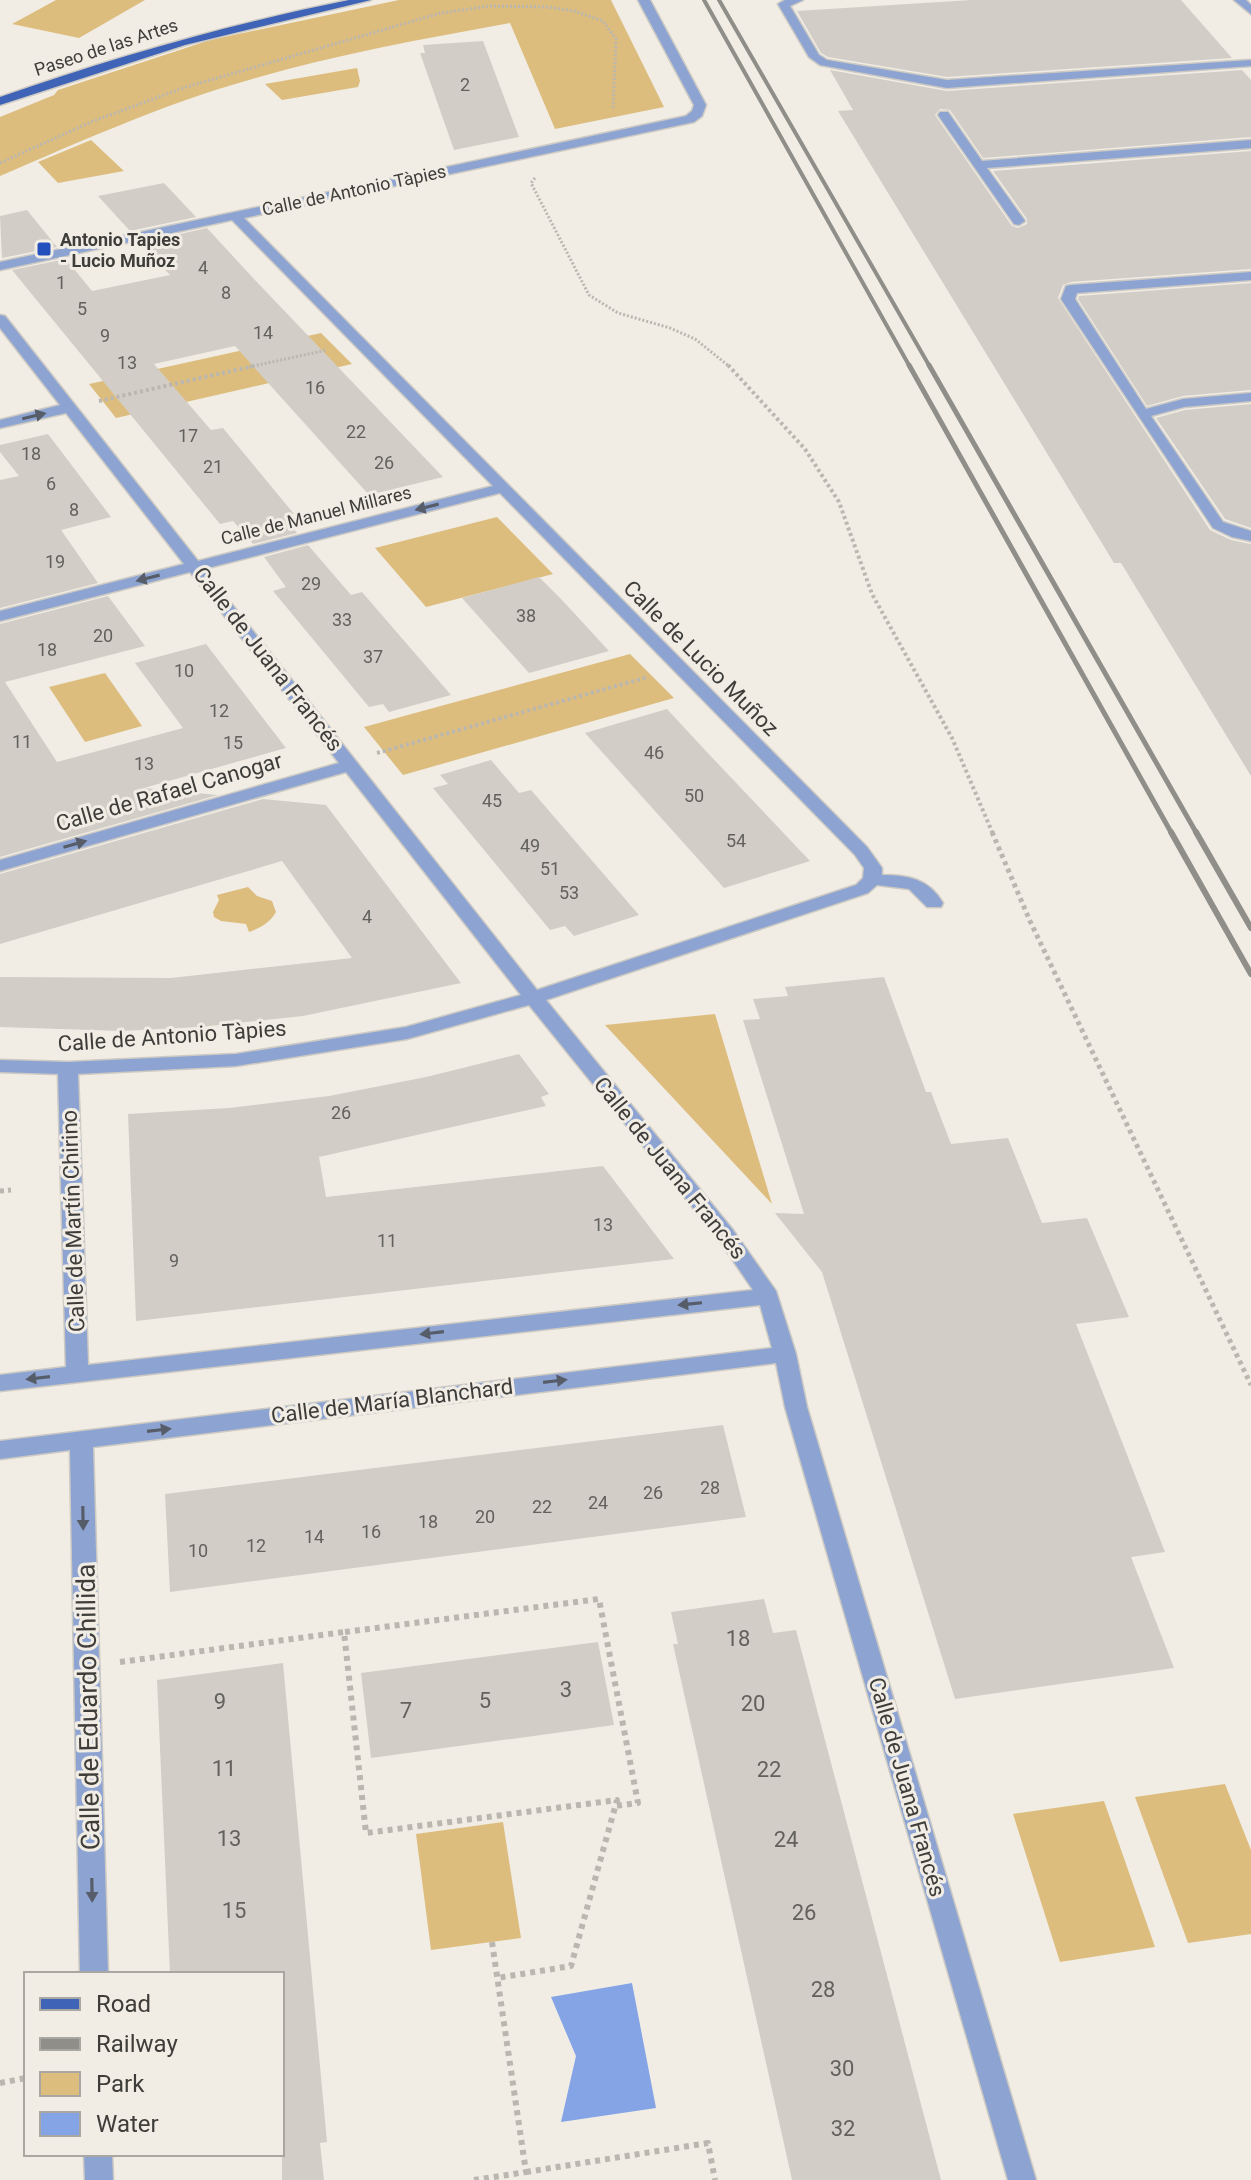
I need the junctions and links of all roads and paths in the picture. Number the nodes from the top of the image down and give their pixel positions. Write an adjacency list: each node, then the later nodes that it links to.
1 (365, 0): 7 (main road, Paseo de las Artes)
2 (644, 0): 14 (street, Calle de Antonio Tàpies)
3 (797, 0): 6 (street)
4 (1240, 0): 5 (street)
5 (1251, 11)
6 (1247, 63)
7 (0, 101)
8 (944, 115): 12 (street)
9 (613, 120): 11 (path)
10 (1251, 144): 12 (street)
11 (0, 163)
12 (979, 165): 15 (street)
13 (536, 177): 42 (path)
14 (234, 215): 16 (street, Calle de Antonio Tàpies); 19 (street, Calle de Lucio Muñoz)
15 (1019, 221)
16 (0, 266)
17 (1251, 276): 22 (street)
18 (0, 319): 21 (street, Calle de Juana Francés)
19 (359, 342): 21 (path); 24 (street, Calle de Lucio Muñoz)
20 (1251, 397): 22 (street)
21 (68, 408): 23 (street, one-way to 21); 26 (street, Calle de Juana Francés)
22 (1142, 414): 25 (street)
23 (0, 424)
24 (502, 488): 26 (street, Calle de Manuel Millares, one-way to 26); 28 (street, Calle de Lucio Muñoz)
25 (1251, 536)
26 (196, 566): 27 (street, Calle de Manuel Millares, one-way to 27); 29 (street, Calle de Juana Francés)
27 (0, 616)
28 (680, 668): 29 (path); 31 (street, Calle de Lucio Muñoz)
29 (349, 763): 30 (street, Calle de Rafael Canogar, one-way to 29); 33 (street, Calle de Juana Francés)
30 (0, 866)
31 (872, 880): 32 (street); 33 (street)
32 (934, 903)
33 (533, 998): 35 (street, Calle de Antonio Tàpies); 38 (street, Calle de Juana Francés)
34 (0, 1066): 35 (street, Calle de Antonio Tàpies)
35 (68, 1068): 40 (street, Calle de Martín Chirino)
36 (11, 1190): 37 (path)
37 (0, 1191)
38 (768, 1296): 39 (street, Calle de Juana Francés); 40 (street, one-way to 40)
39 (785, 1354): 43 (street, Calle de María Blanchard, one-way to 39); 58 (street, Calle de Juana Francés)
40 (77, 1374): 41 (street, one-way to 41)
41 (0, 1383)
42 (1251, 1385)
43 (81, 1440): 44 (street, Calle de María Blanchard); 46 (street, Calle de Eduardo Chillida, one-way to 46)
44 (0, 1450)
45 (344, 1632): 46 (path); 47 (path); 47 (path)
46 (87, 1666): 49 (street, Calle de Eduardo Chillida, one-way to 49)
47 (615, 1806): 50 (path)
48 (492, 1942): 50 (path)
49 (94, 1972)
50 (497, 1978): 54 (path)
51 (24, 2078): 52 (path)
52 (0, 2083)
53 (98, 2156): 55 (street)
54 (526, 2172): 56 (path); 57 (path)
55 (99, 2180)
56 (474, 2180)
57 (715, 2180)
58 (1022, 2180)

